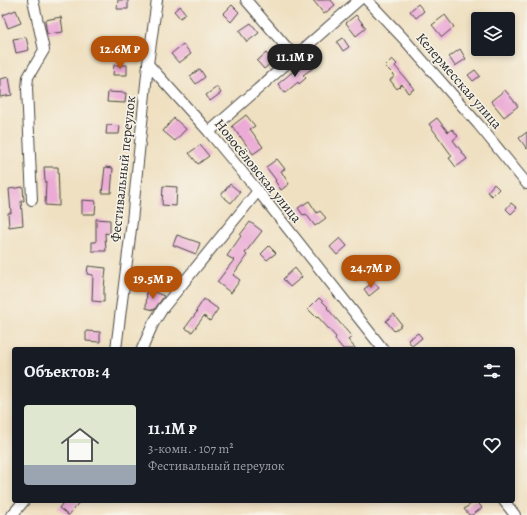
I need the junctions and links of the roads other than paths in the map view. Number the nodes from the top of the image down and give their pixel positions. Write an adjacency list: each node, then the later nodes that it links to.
1 (33, 0): 11 (street)
2 (157, 0): 7 (street)
3 (246, 0): 6 (street)
4 (359, 0): 6 (street)
5 (367, 0): 9 (street, Келермесская улица)
6 (295, 57): 8 (street)
7 (148, 64): 8 (street, Новосёловская улица); 12 (street, Фестивальный переулок)
8 (209, 132): 10 (street, Новосёловская улица)
9 (527, 184)
10 (258, 191): 13 (street); 14 (street, Новосёловская улица)
11 (32, 200)
12 (116, 347)
13 (143, 347)
14 (381, 347)
15 (22, 503): 17 (street)
16 (506, 503): 18 (street)
17 (12, 515)
18 (515, 515)

